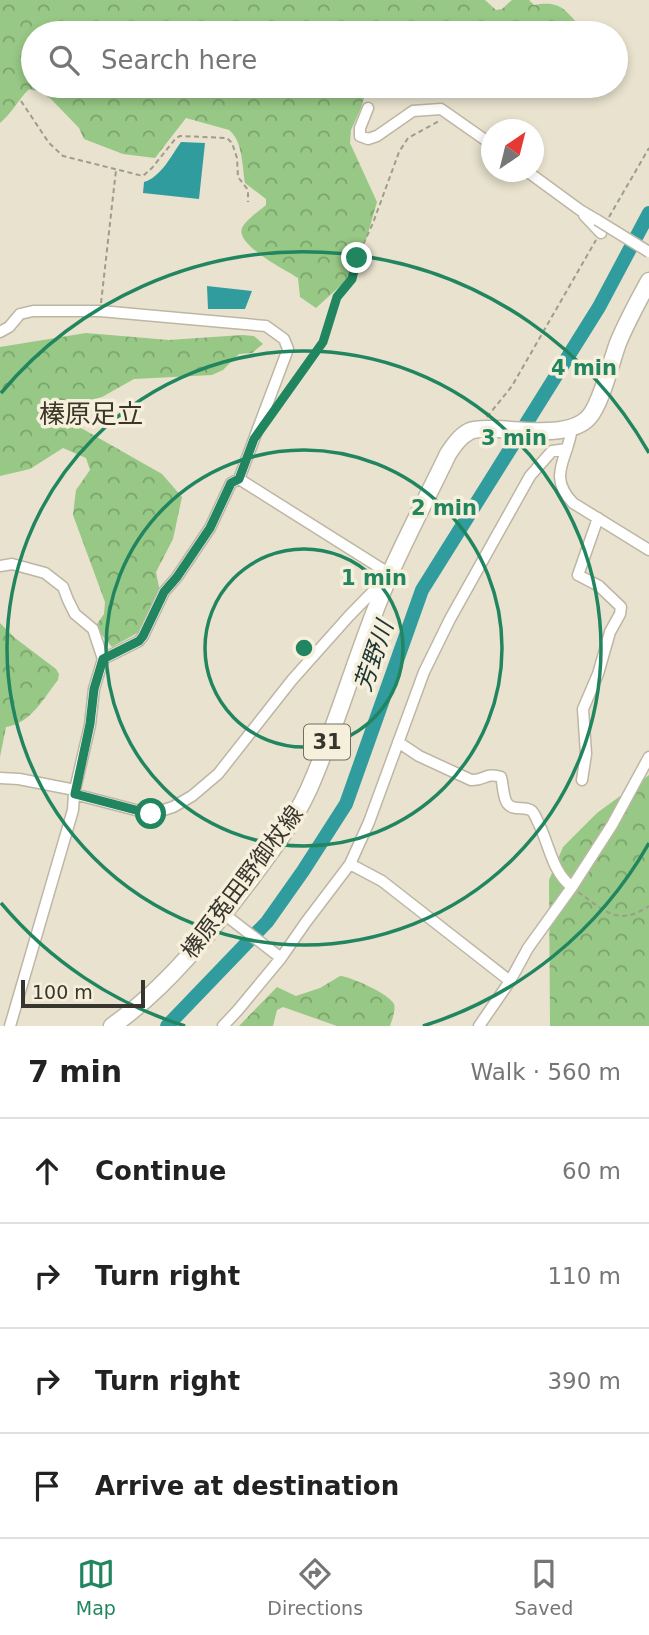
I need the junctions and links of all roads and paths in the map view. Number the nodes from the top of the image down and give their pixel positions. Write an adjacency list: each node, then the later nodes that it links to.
1 (21, 101): 6 (path)
2 (368, 108): 3 (street)
3 (451, 114): 4 (street); 15 (path)
4 (481, 136)
5 (649, 148): 10 (path)
6 (116, 169): 8 (path); 13 (path)
7 (542, 182): 9 (street)
8 (248, 202)
9 (580, 210): 10 (street); 11 (street, bridge)
10 (601, 233): 16 (path)
11 (649, 252)
12 (649, 281): 17 (main road)
13 (100, 311): 14 (street); 19 (street)
14 (0, 332)
15 (277, 407)
16 (482, 429): 17 (main road); 23 (main road, 榛原菟田野御杖線 / 31)
17 (567, 429): 18 (street)
18 (567, 449): 20 (street); 25 (street)
19 (239, 479): 23 (street); 24 (street)
20 (598, 518): 21 (street); 28 (street)
21 (649, 550)
22 (0, 566): 24 (street)
23 (390, 574): 29 (street); 33 (main road, 榛原菟田野御杖線 / 31)
24 (103, 659): 29 (street)
25 (398, 742): 30 (street); 31 (street)
26 (649, 757): 31 (street)
27 (0, 778): 29 (street)
28 (582, 780)
29 (75, 792): 36 (street)
30 (350, 864): 34 (street); 35 (street)
31 (572, 887): 32 (path); 35 (street)
32 (649, 906)
33 (227, 917): 34 (street); 37 (main road, 榛原菟田野御杖線 / 31)
34 (279, 957): 38 (street)
35 (510, 981): 39 (street)
36 (10, 1026)
37 (112, 1026)
38 (223, 1026)
39 (479, 1026)

